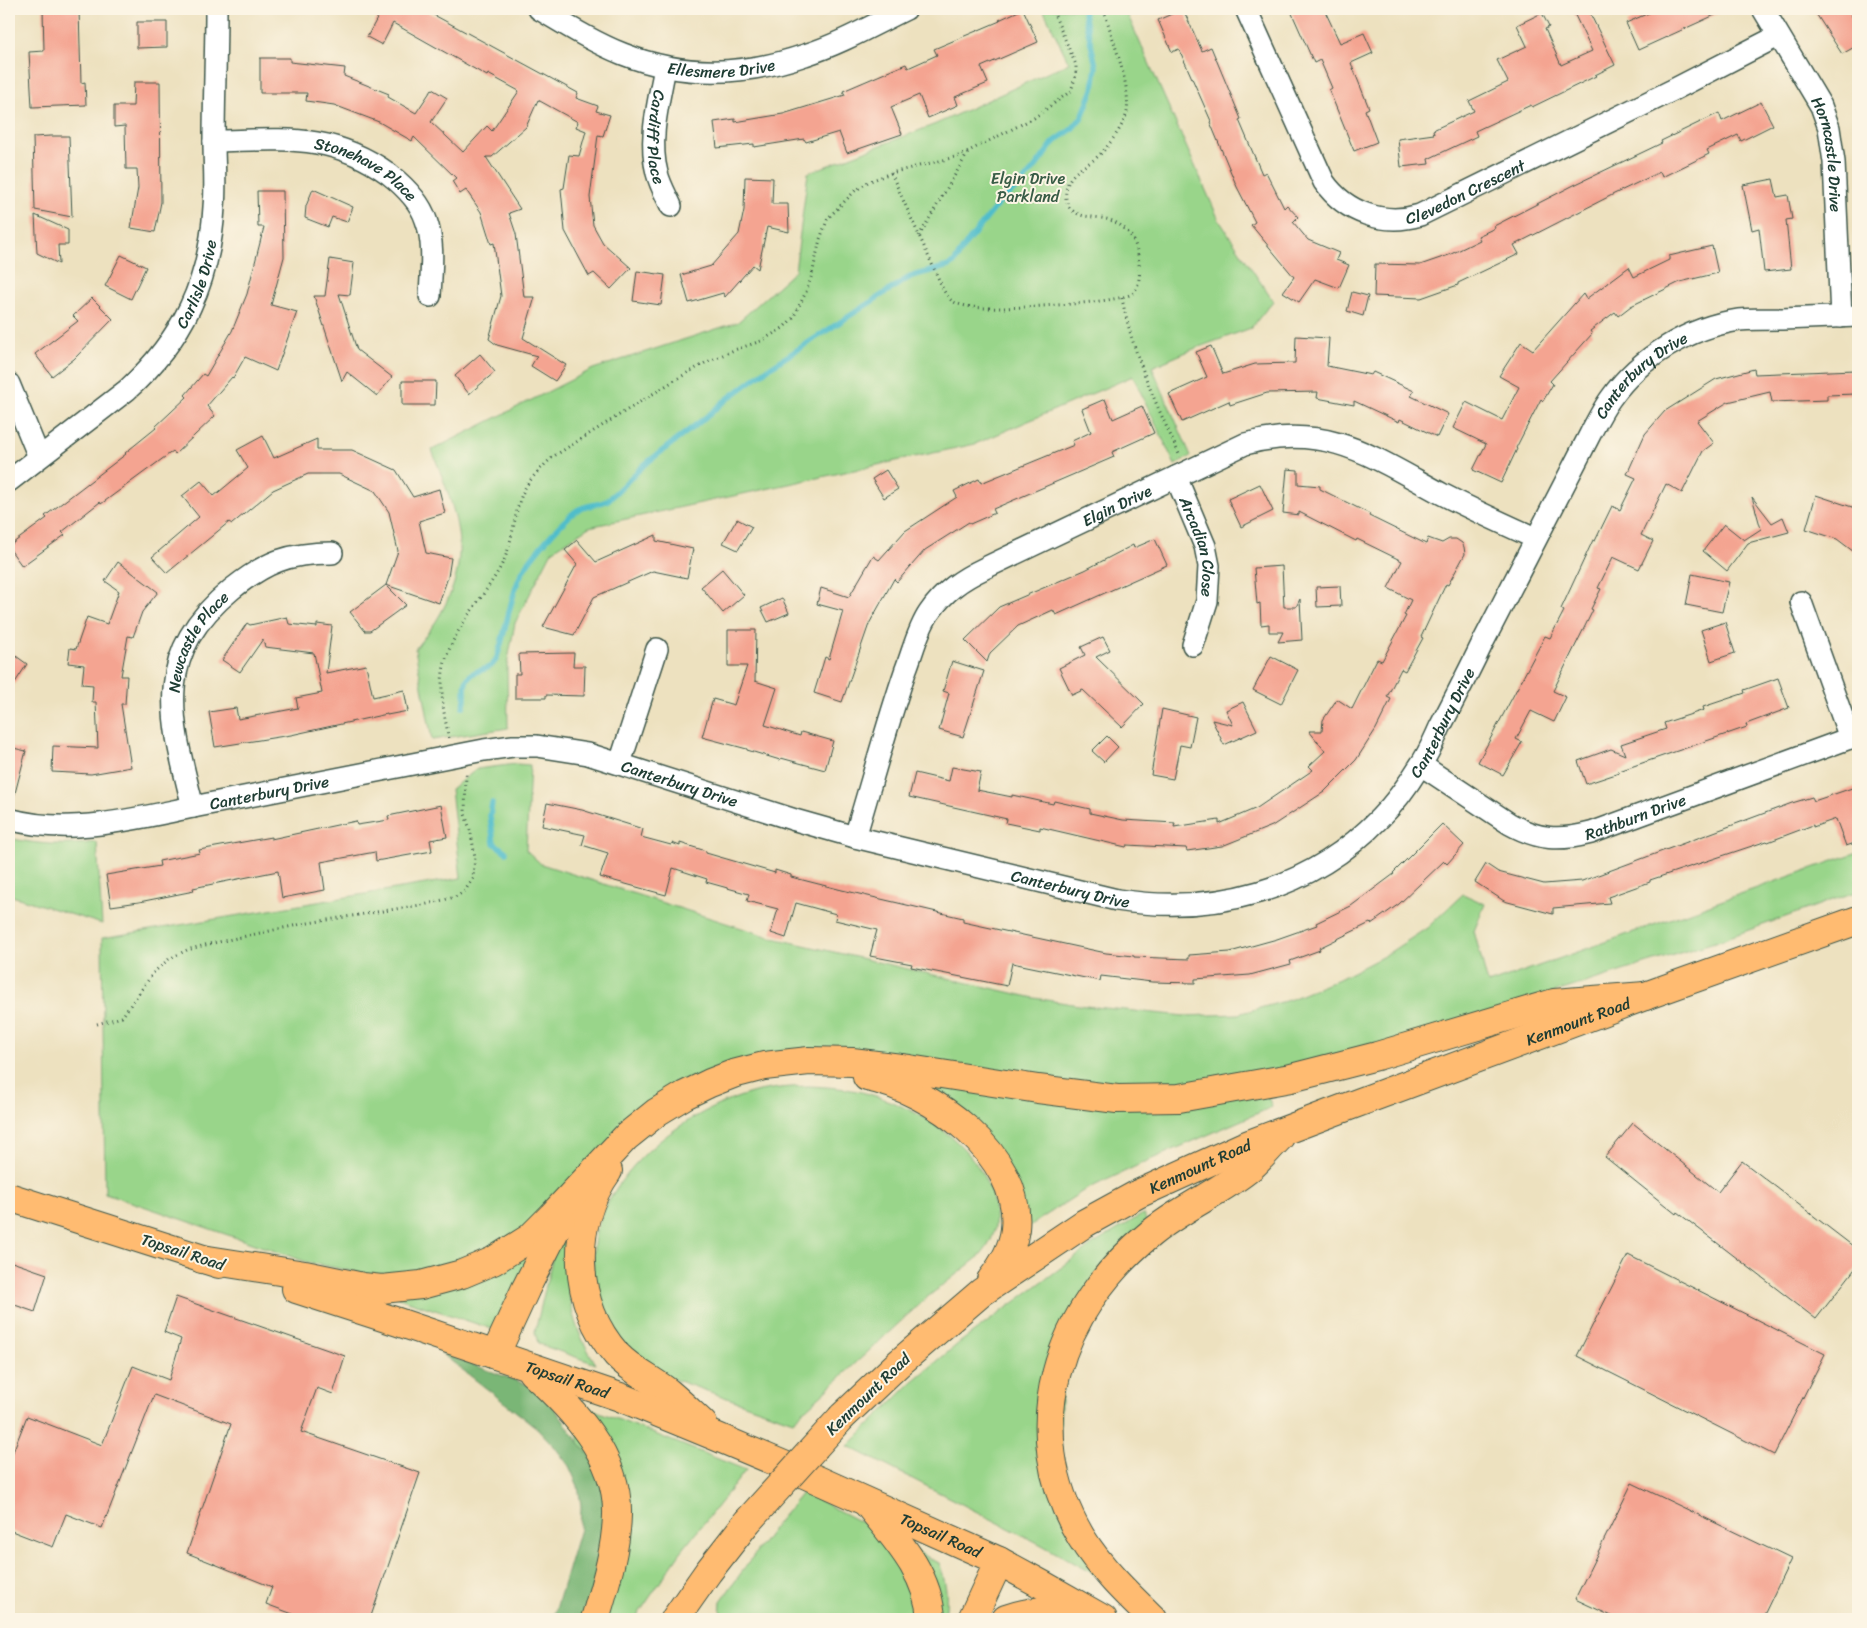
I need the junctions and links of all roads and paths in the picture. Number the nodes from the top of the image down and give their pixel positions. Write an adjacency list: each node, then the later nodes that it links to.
1 (216, 9): 10 (street, Carlisle Drive)
2 (539, 9): 9 (street, Ellesmere Drive)
3 (906, 9): 9 (street, Ellesmere Drive)
4 (1052, 9): 11 (path)
5 (1104, 9): 16 (path)
6 (1246, 9): 8 (street, Clevedon Crescent)
7 (1763, 9): 8 (street, Horncastle Drive)
8 (1778, 36): 17 (street, Horncastle Drive)
9 (665, 67): 13 (street, Cardiff Place)
10 (214, 142): 15 (street, Stonehave Place); 19 (street, Carlisle Drive)
11 (969, 151): 12 (path); 14 (path)
12 (891, 172): 14 (path); 28 (path)
13 (671, 206)
14 (919, 236): 16 (path)
15 (430, 296)
16 (1122, 298): 20 (path)
17 (1850, 316): 22 (street, Canterbury Drive)
18 (9, 384): 19 (street)
19 (39, 457): 21 (street, Carlisle Drive)
20 (1182, 474): 22 (street, Elgin Drive); 25 (street, Arcadian Close); 33 (street, Elgin Drive)
21 (9, 481)
22 (1536, 538): 30 (street, Canterbury Drive)
23 (332, 552): 31 (street, Newcastle Place)
24 (1801, 602): 27 (street)
25 (1193, 645)
26 (657, 649): 29 (street)
27 (1854, 736): 30 (street, Rathburn Drive)
28 (461, 754): 29 (street, Canterbury Drive); 31 (street, Canterbury Drive); 36 (path)
29 (620, 763): 33 (street, Canterbury Drive)
30 (1421, 766): 33 (street, Canterbury Drive)
31 (193, 807): 32 (street, Canterbury Drive)
32 (9, 819)
33 (855, 837)
34 (1858, 920): 35 (main road, Kenmount Road)
35 (1644, 996): 37 (main road, Kenmount Road); 38 (main road)
36 (97, 1024)
37 (1287, 1130): 41 (main road, Kenmount Road); 54 (main road)
38 (578, 1189): 40 (main road); 42 (main road)
39 (9, 1197): 40 (main road, Topsail Road)
40 (202, 1259): 42 (main road, Topsail Road)
41 (982, 1292): 44 (main road); 48 (main road, Kenmount Road, bridge)
42 (496, 1355): 43 (main road, Topsail Road)
43 (523, 1364): 44 (main road, Topsail Road); 47 (main road)
44 (715, 1436): 45 (main road, Topsail Road)
45 (866, 1502): 46 (main road, Topsail Road); 49 (main road)
46 (999, 1561): 50 (main road); 53 (main road, Topsail Road)
47 (595, 1619)
48 (674, 1619)
49 (931, 1619)
50 (972, 1619)
51 (1006, 1619): 52 (main road)
52 (1092, 1619)
53 (1103, 1619)
54 (1153, 1619)

